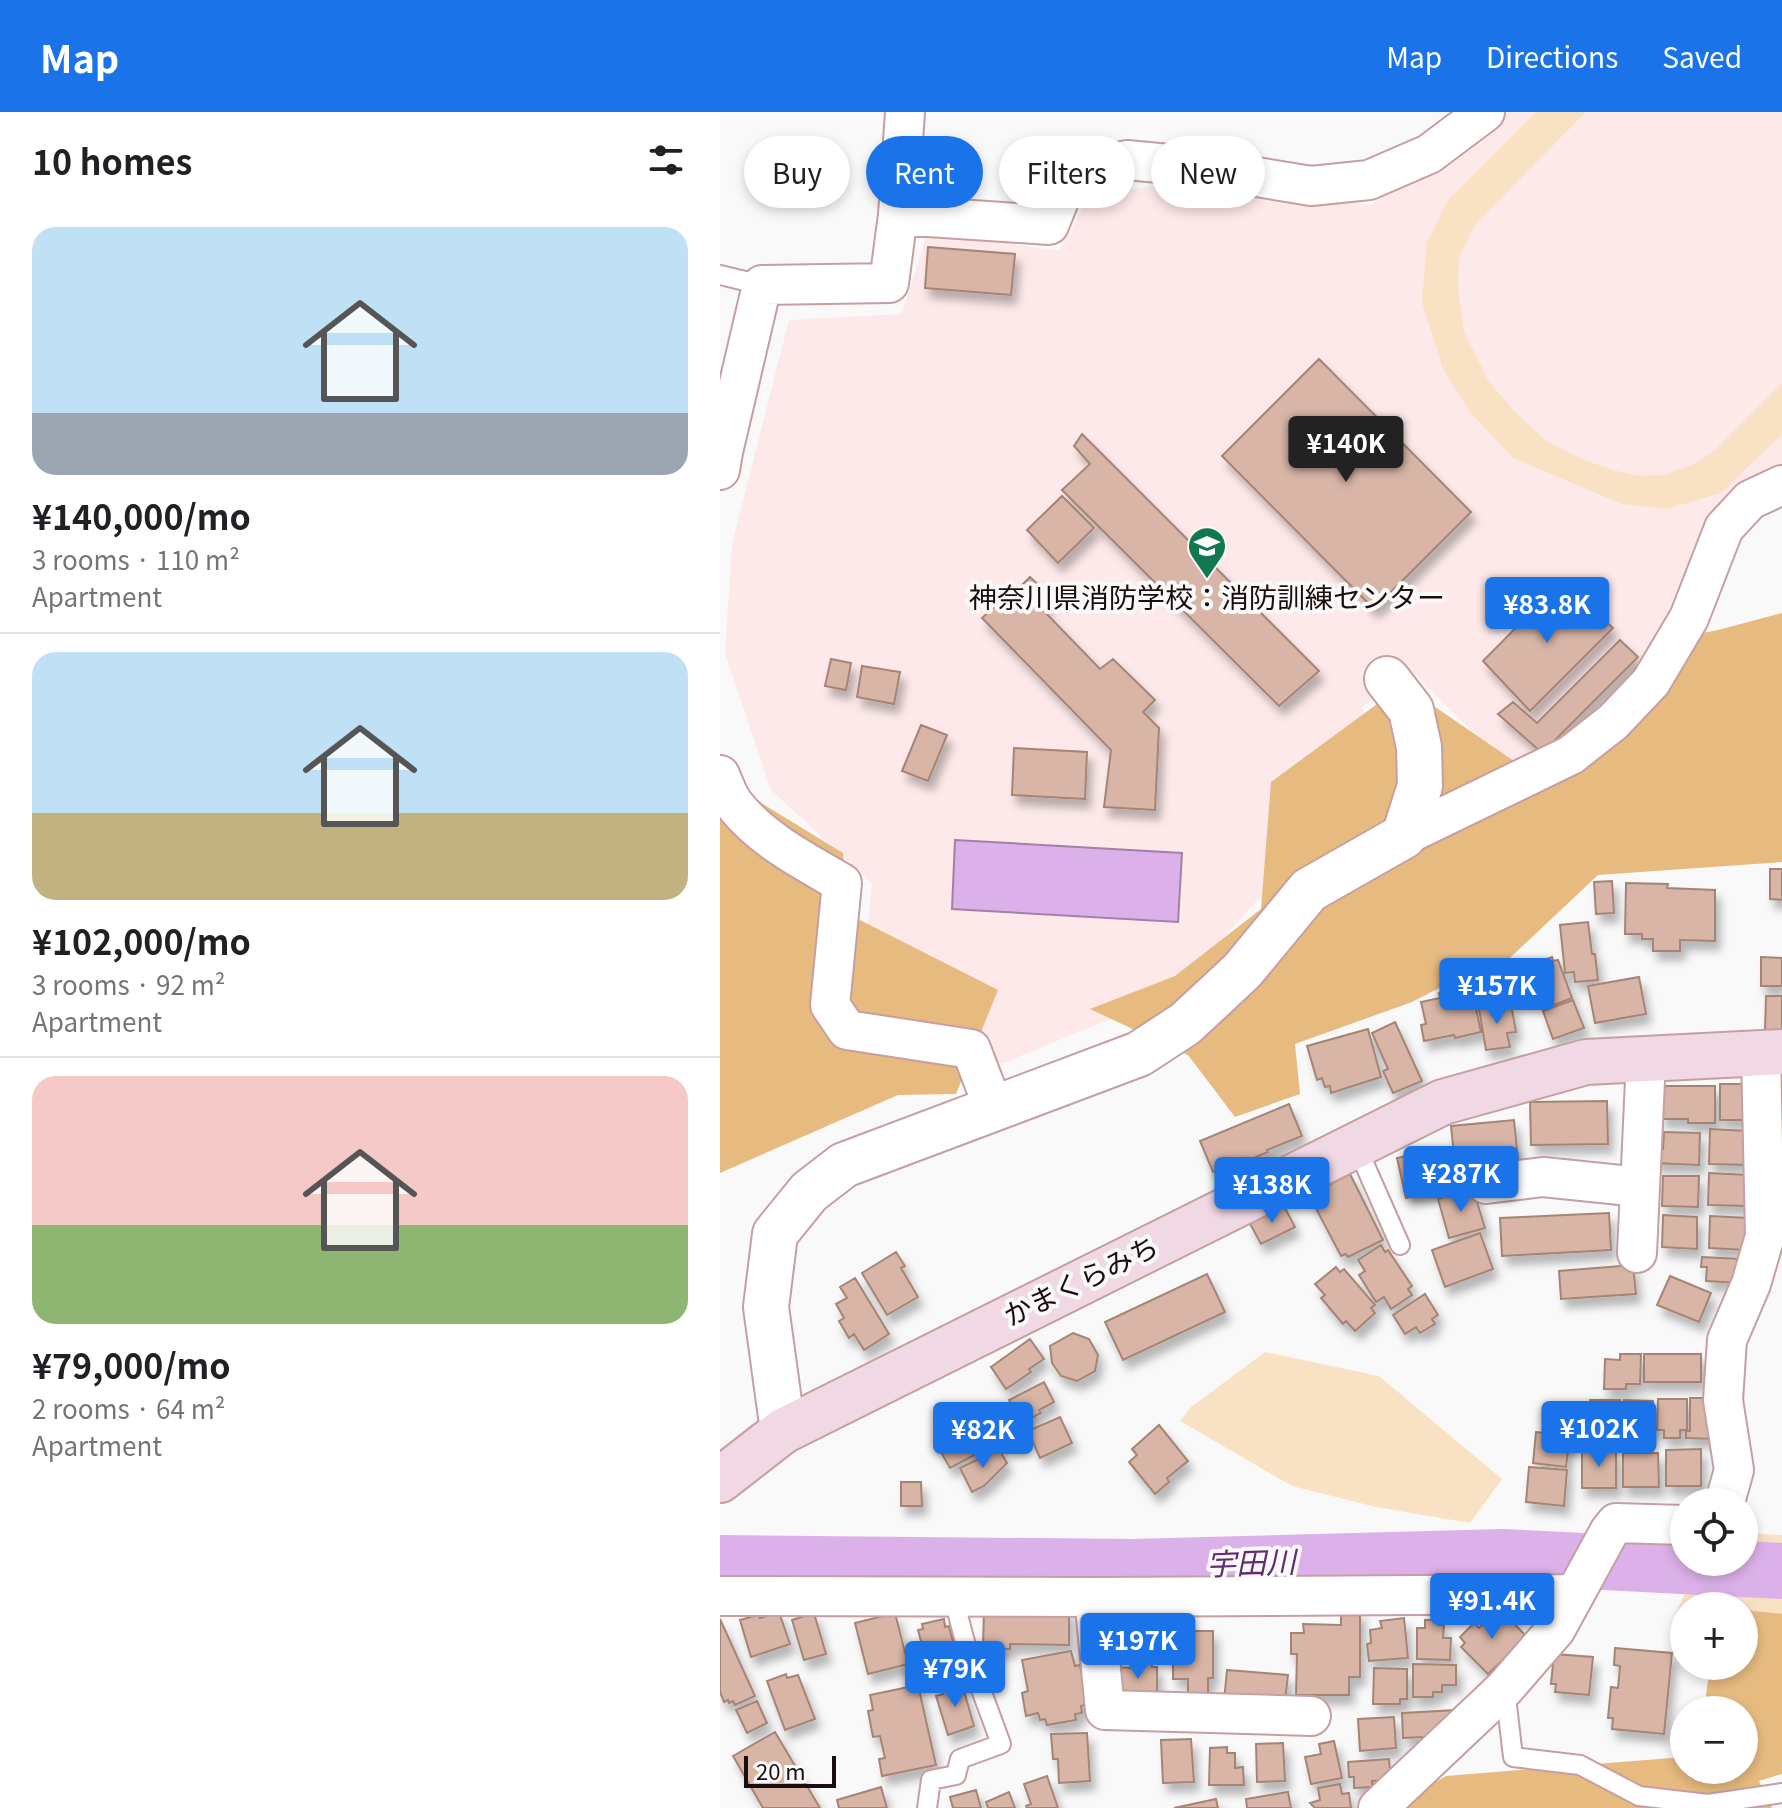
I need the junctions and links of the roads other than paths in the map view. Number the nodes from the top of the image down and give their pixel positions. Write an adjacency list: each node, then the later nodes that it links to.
1 (905, 112): 3 (street)
2 (1485, 112): 3 (street)
3 (898, 215): 5 (street)
4 (720, 275): 5 (lane)
5 (762, 285): 6 (street)
6 (720, 470)
7 (1782, 485): 10 (street)
8 (1387, 679): 10 (street)
9 (720, 775): 13 (street)
10 (1404, 836): 13 (street)
11 (1771, 1052): 12 (main road, かまくらみち); 17 (street)
12 (1646, 1059): 14 (main road, かまくらみち); 16 (street)
13 (994, 1109): 20 (street)
14 (1356, 1145): 18 (lane); 20 (main road, かまくらみち)
15 (1486, 1184): 16 (street)
16 (1640, 1187): 19 (street)
17 (1774, 1227): 22 (street)
18 (1400, 1245)
19 (1637, 1253)
20 (783, 1431): 21 (main road, かまくらみち)
21 (720, 1480)
22 (1729, 1488)
23 (1670, 1525): 24 (street)
24 (1579, 1586): 27 (street); 28 (street)
25 (720, 1596): 26 (street)
26 (953, 1596): 27 (street); 31 (lane)
27 (1094, 1597): 29 (street)
28 (1505, 1688): 30 (lane); 32 (street)
29 (1311, 1716)
30 (1782, 1793)
31 (927, 1808)
32 (1378, 1808)

